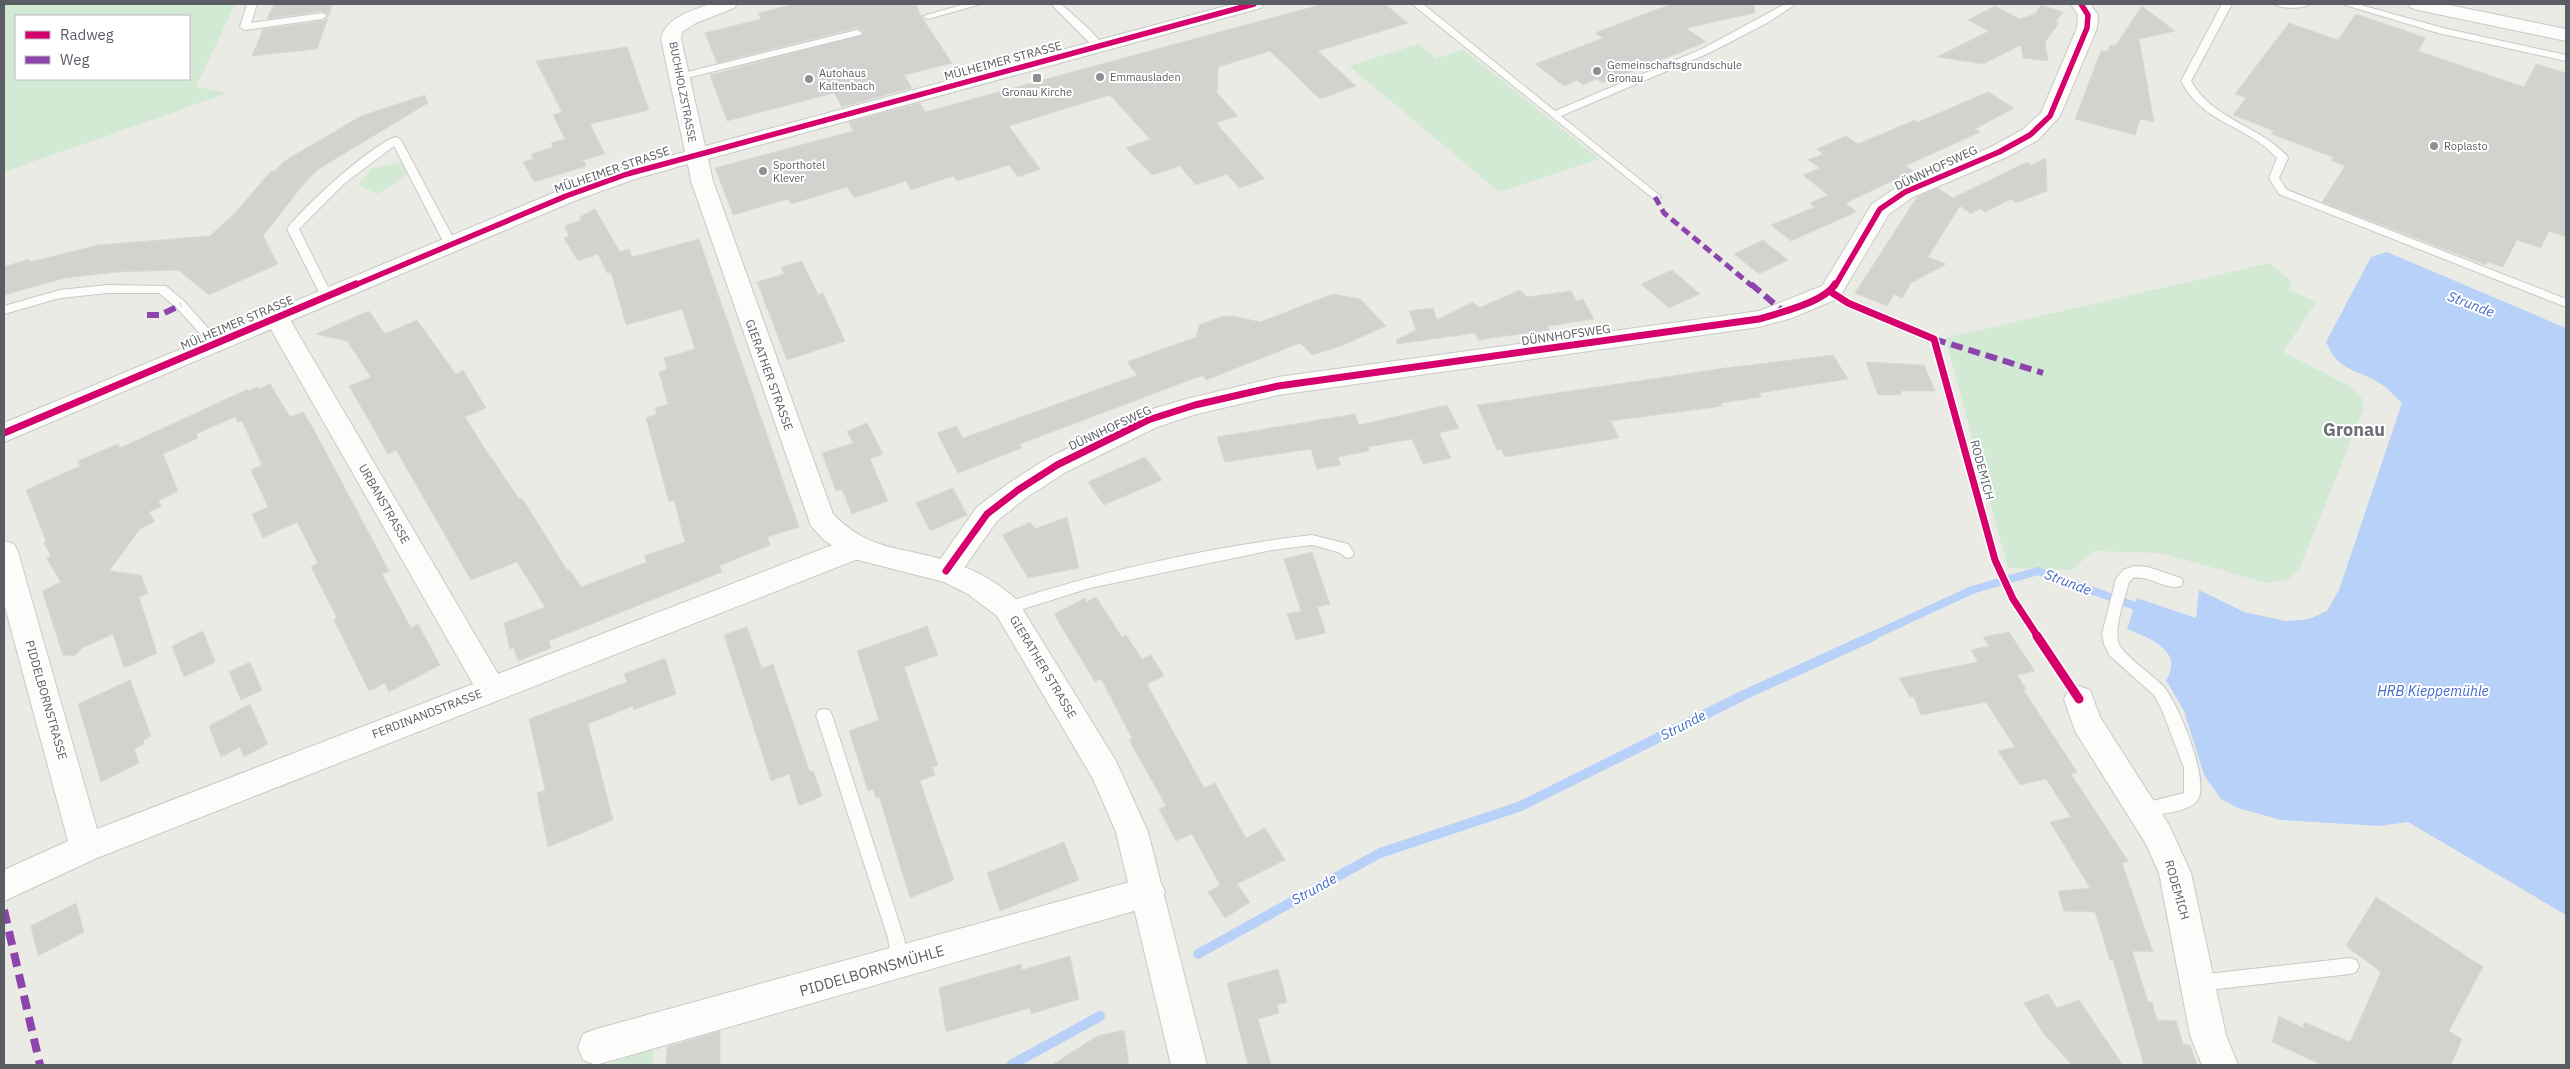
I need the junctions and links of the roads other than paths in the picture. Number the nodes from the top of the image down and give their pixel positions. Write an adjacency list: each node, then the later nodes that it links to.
1 (252, 4): 14 (lane)
2 (727, 4): 20 (street, BUCHHOLZSTRASSE)
3 (976, 4): 15 (lane)
4 (1056, 4): 18 (lane)
5 (1254, 4): 18 (street, MÜLHEIMER STRASSE)
6 (1417, 4): 21 (lane)
7 (1791, 4): 21 (lane)
8 (2080, 4): 34 (street, DÜNNHOFSWEG)
9 (2227, 4): 26 (lane)
10 (2279, 4): 11 (lane)
11 (2304, 4)
12 (2347, 4): 19 (lane)
13 (2418, 4): 17 (street)
14 (322, 16)
15 (928, 16)
16 (858, 33): 20 (lane)
17 (2566, 35)
18 (1100, 47): 22 (street, MÜLHEIMER STRASSE)
19 (2566, 58)
20 (679, 77): 22 (street, BUCHHOLZSTRASSE)
21 (1554, 115): 23 (lane)
22 (696, 154): 24 (street, MÜLHEIMER STRASSE); 31 (street, GIERATHER STRASSE)
23 (1655, 197)
24 (452, 245): 25 (street, MÜLHEIMER STRASSE); 25 (lane)
25 (327, 297): 28 (street, MÜLHEIMER STRASSE)
26 (2566, 303)
27 (4, 310): 29 (lane)
28 (277, 319): 29 (street, MÜLHEIMER STRASSE); 37 (street, URBANSTRASSE)
29 (216, 344): 30 (street, MÜLHEIMER STRASSE)
30 (4, 433)
31 (854, 549): 34 (street, GIERATHER STRASSE); 37 (street, FERDINANDSTRASSE)
32 (4, 552): 41 (street, PIDDELBORNSTRASSE)
33 (1347, 554): 36 (lane)
34 (946, 571): 36 (street, GIERATHER STRASSE)
35 (2176, 582): 40 (lane)
36 (1007, 608): 43 (street, GIERATHER STRASSE)
37 (491, 689): 41 (street, FERDINANDSTRASSE)
38 (2079, 699): 40 (street, RODEMICH)
39 (824, 715): 44 (lane)
40 (2142, 810): 46 (street, RODEMICH)
41 (86, 848): 42 (street, FERDINANDSTRASSE)
42 (4, 886)
43 (1148, 892): 44 (street, PIDDELBORNSMÜHLE); 48 (street, GIERATHER STRASSE)
44 (898, 963): 47 (street, PIDDELBORNSMÜHLE)
45 (2350, 966): 46 (lane)
46 (2198, 983): 49 (street, RODEMICH)
47 (596, 1047)
48 (1189, 1065)
49 (2220, 1065)

